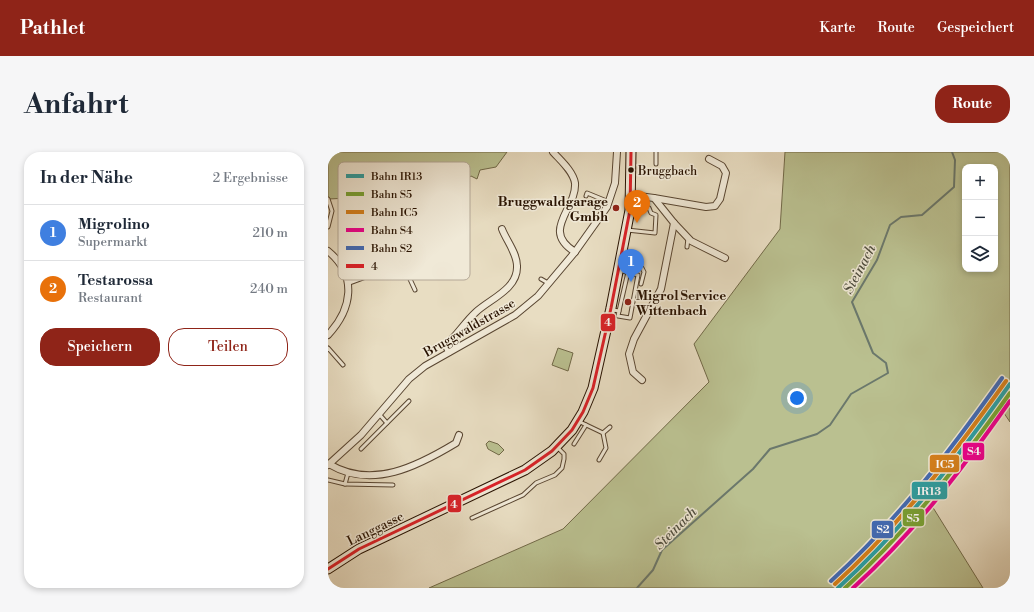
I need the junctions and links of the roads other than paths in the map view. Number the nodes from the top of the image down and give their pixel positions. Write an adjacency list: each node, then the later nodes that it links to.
1 (553, 152): 22 (street)
2 (617, 152): 13 (street, Bruggwaldstrasse)
3 (631, 152): 7 (main road, Langgasse)
4 (656, 152): 6 (lane)
5 (709, 159): 11 (street)
6 (656, 164)
7 (631, 195): 11 (street); 14 (main road, Langgasse)
8 (586, 196): 10 (lane)
9 (328, 198): 16 (lane)
10 (598, 198): 12 (lane); 13 (lane)
11 (654, 198): 15 (street)
12 (596, 202)
13 (609, 202): 22 (street, Bruggwaldstrasse)
14 (630, 205): 18 (main road, Langgasse); 18 (lane)
15 (674, 223): 19 (street); 38 (street)
16 (328, 227)
17 (502, 229): 36 (street)
18 (627, 230): 25 (main road, Langgasse)
19 (688, 238): 20 (lane); 23 (street)
20 (687, 247)
21 (328, 252): 24 (street)
22 (575, 252): 30 (street, Bruggwaldstrasse)
23 (724, 258)
24 (338, 261)
25 (622, 269): 31 (lane); 33 (main road, Langgasse); 33 (lane)
26 (541, 279): 30 (lane)
27 (353, 280): 29 (street)
28 (410, 280): 32 (lane)
29 (348, 282): 34 (street)
30 (550, 284): 36 (street, Bruggwaldstrasse)
31 (641, 284)
32 (415, 290)
33 (615, 310): 42 (main road, Langgasse)
34 (328, 335)
35 (328, 348): 37 (lane)
36 (449, 352): 40 (street, Bruggwaldstrasse)
37 (342, 365)
38 (642, 380)
39 (409, 400): 41 (lane)
40 (379, 414): 41 (lane); 50 (street, Bruggwaldstrasse)
41 (387, 423): 48 (lane)
42 (582, 423): 44 (lane); 46 (lane); 47 (main road, Langgasse)
43 (610, 427): 44 (lane)
44 (603, 433): 49 (lane)
45 (459, 435): 51 (street)
46 (574, 444)
47 (557, 447): 55 (lane); 56 (main road, Langgasse)
48 (361, 449)
49 (599, 460)
50 (328, 464): 51 (street)
51 (348, 473): 53 (lane)
52 (328, 480): 53 (lane)
53 (345, 484): 54 (lane)
54 (393, 485)
55 (472, 518)
56 (328, 569)

